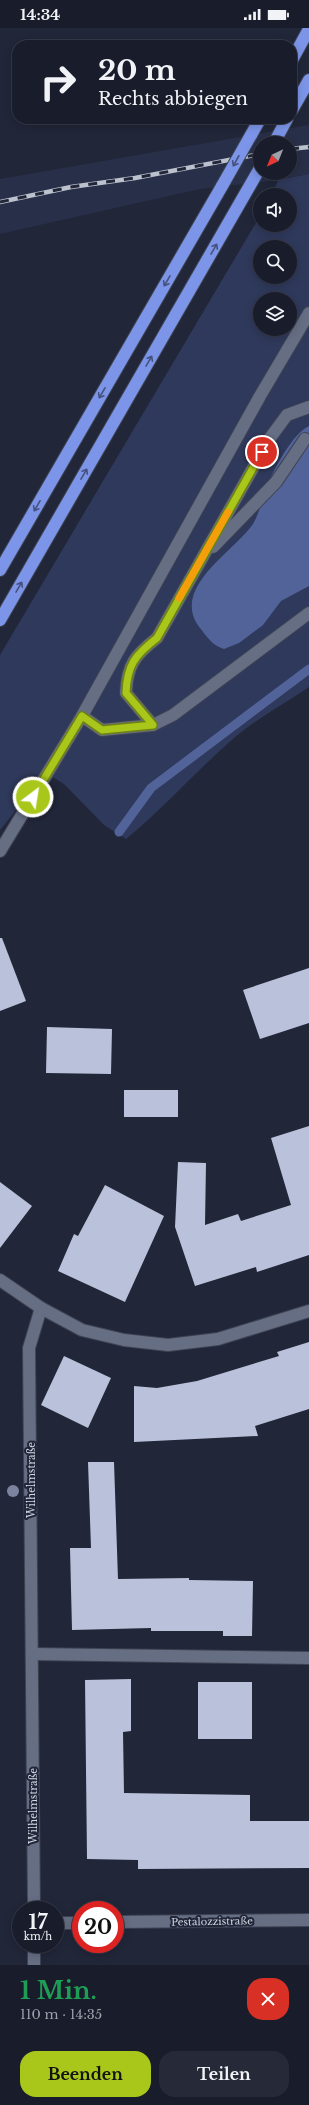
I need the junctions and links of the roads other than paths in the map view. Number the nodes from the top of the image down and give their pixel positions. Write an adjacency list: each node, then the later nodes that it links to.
1 (309, 29): 2 (highway)
2 (297, 51)
3 (309, 80): 4 (highway)
4 (297, 101)
5 (257, 124): 13 (highway, one-way to 13, bridge)
6 (284, 124): 7 (highway)
7 (278, 136)
8 (254, 180): 15 (highway, one-way to 8)
9 (309, 313): 16 (street)
10 (309, 408): 12 (street)
11 (305, 439): 12 (street)
12 (200, 561): 17 (street)
13 (0, 570)
14 (309, 613): 17 (street)
15 (0, 620)
16 (82, 716): 17 (street); 18 (street)
17 (153, 725)
18 (0, 851)
19 (0, 1280): 20 (street)
20 (41, 1308): 21 (street); 22 (street, Wilhelmstraße)
21 (309, 1311)
22 (32, 1654): 23 (street); 24 (street, Wilhelmstraße)
23 (309, 1658)
24 (34, 1901)
25 (309, 1920): 26 (street, Pestalozzistraße)
26 (124, 1922)
27 (34, 1953): 28 (street)
28 (34, 1965)

